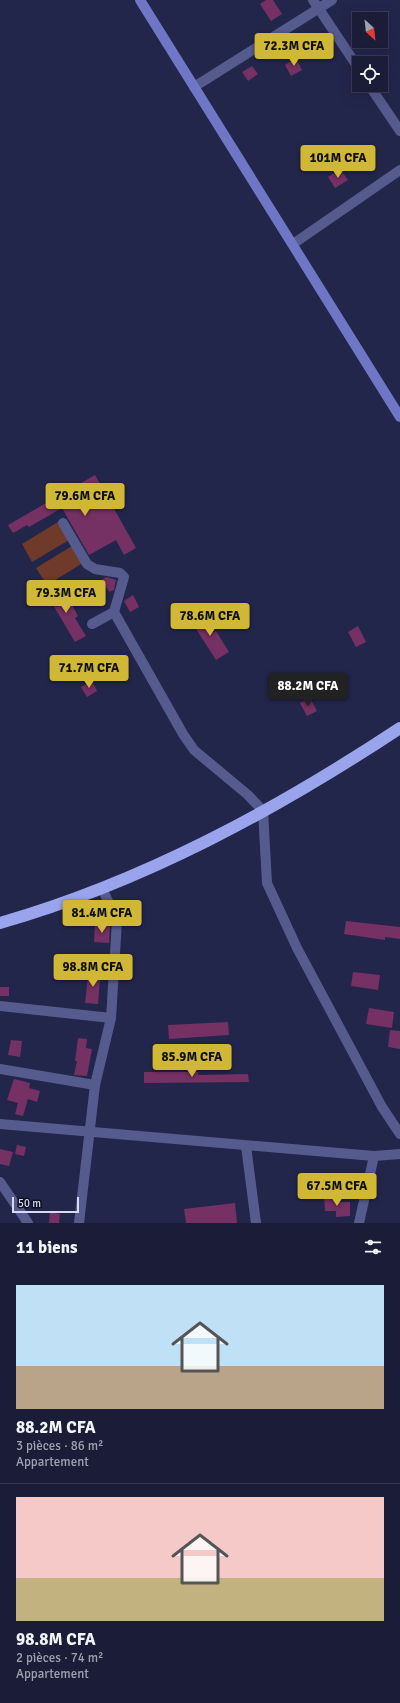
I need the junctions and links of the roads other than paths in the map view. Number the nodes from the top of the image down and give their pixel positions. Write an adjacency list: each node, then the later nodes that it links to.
1 (140, 0): 5 (street)
2 (332, 0): 3 (street)
3 (316, 4): 4 (street); 5 (street)
4 (352, 59)
5 (194, 87): 9 (street)
6 (374, 92): 7 (street)
7 (400, 131)
8 (400, 170): 9 (street)
9 (292, 244): 10 (street)
10 (400, 417)
11 (63, 523): 12 (street)
12 (114, 612): 13 (street); 15 (street)
13 (92, 624)
14 (400, 728): 15 (highway)
15 (263, 811): 16 (highway); 24 (street)
16 (102, 888): 17 (highway); 19 (street)
17 (0, 923)
18 (0, 1006): 19 (street)
19 (111, 1018): 21 (street)
20 (0, 1069): 21 (street)
21 (95, 1085): 23 (street)
22 (0, 1124): 23 (street)
23 (90, 1131): 25 (street); 30 (street)
24 (400, 1134)
25 (246, 1146): 27 (street); 31 (street)
26 (400, 1154): 27 (street)
27 (374, 1156): 32 (street)
28 (0, 1182): 29 (street)
29 (28, 1223)
30 (79, 1223)
31 (256, 1223)
32 (359, 1223)

